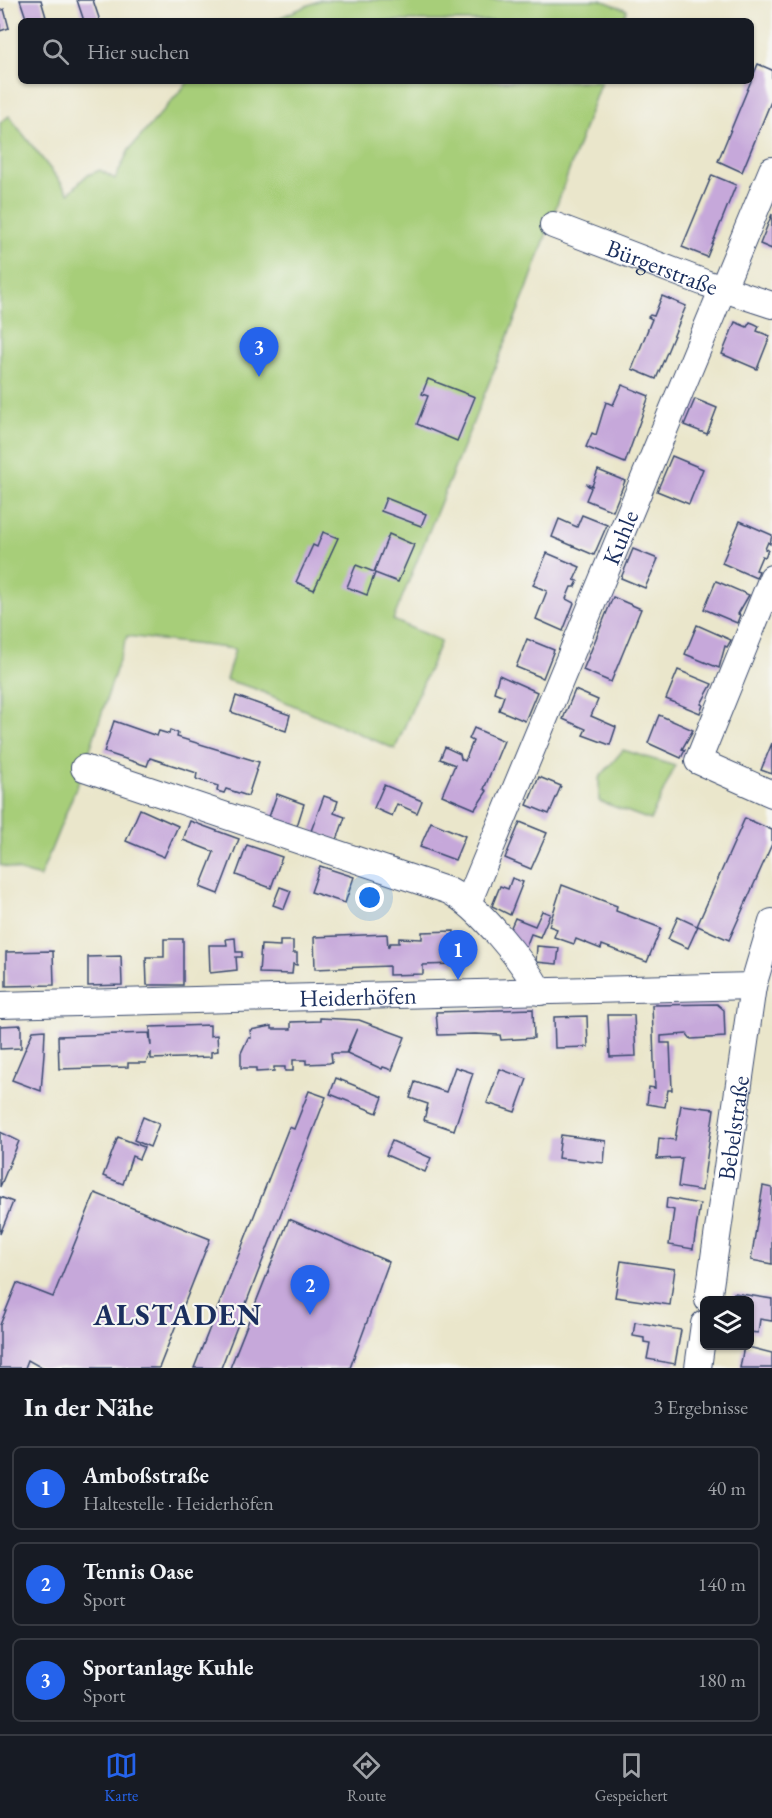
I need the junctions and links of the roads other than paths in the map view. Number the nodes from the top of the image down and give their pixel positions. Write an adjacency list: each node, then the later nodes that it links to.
1 (772, 170): 3 (street, Kuhle)
2 (553, 225): 3 (street, Bürgerstraße)
3 (723, 289): 4 (street, Bürgerstraße); 8 (street, Kuhle)
4 (772, 305)
5 (772, 578): 7 (street)
6 (84, 768): 8 (street)
7 (772, 794)
8 (468, 903): 11 (street)
9 (772, 922): 10 (street, Bebelstraße)
10 (753, 986): 11 (street, Heiderhöfen); 13 (street, Bebelstraße)
11 (540, 992): 12 (street, Heiderhöfen)
12 (0, 1005)
13 (709, 1296)
14 (701, 1350): 15 (street)
15 (698, 1368)

